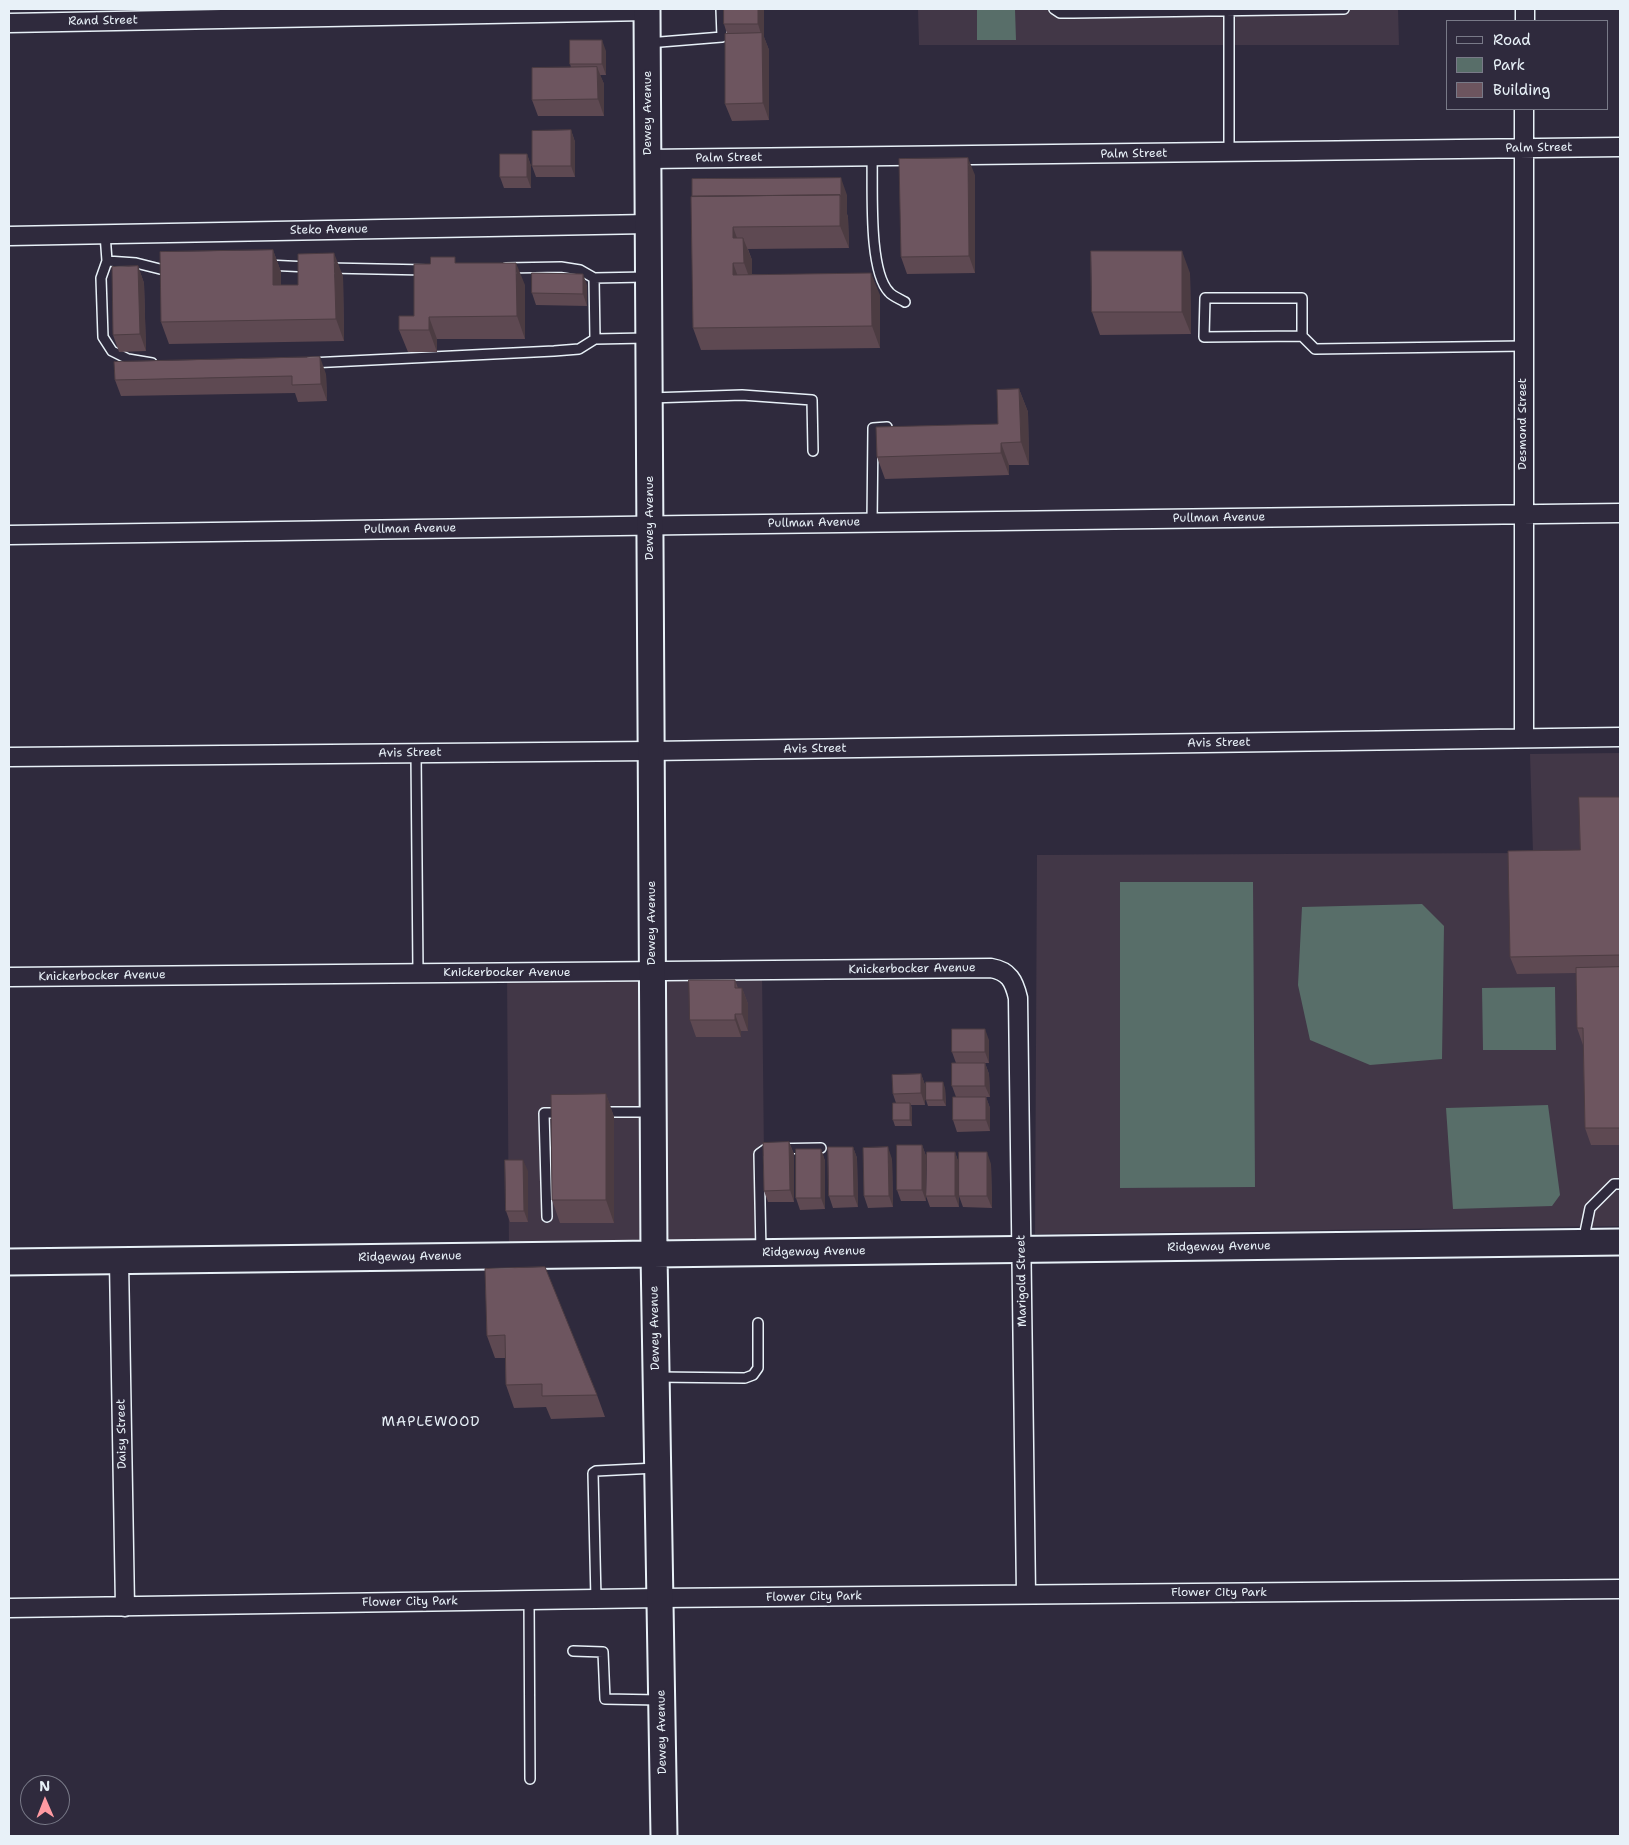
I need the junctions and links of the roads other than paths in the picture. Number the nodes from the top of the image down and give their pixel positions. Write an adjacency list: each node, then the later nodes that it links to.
1 (721, 9): 7 (lane)
2 (1054, 9): 3 (lane)
3 (1229, 9): 4 (lane); 11 (lane)
4 (1344, 9)
5 (647, 10): 6 (street, Rand Street); 7 (street, Dewey Avenue)
6 (9, 22)
7 (648, 43): 13 (street, Dewey Avenue)
8 (1524, 110): 10 (street, Desmond Street)
9 (1620, 147): 10 (street, Palm Street)
10 (1523, 149): 11 (street, Palm Street); 28 (street, Desmond Street)
11 (1229, 152): 12 (street, Palm Street)
12 (872, 157): 13 (street, Palm Street); 24 (lane)
13 (648, 159): 14 (street, Dewey Avenue)
14 (648, 224): 15 (street, Steko Avenue); 22 (street, Dewey Avenue)
15 (105, 234): 16 (street, Steko Avenue); 17 (lane)
16 (9, 236)
17 (107, 261): 19 (lane); 30 (lane)
18 (260, 265): 21 (lane)
19 (178, 268)
20 (494, 269): 23 (lane)
21 (436, 270)
22 (649, 276): 23 (lane); 26 (street, Dewey Avenue)
23 (594, 278): 27 (lane)
24 (905, 302)
25 (1302, 336): 25 (lane); 28 (lane)
26 (649, 338): 27 (lane); 31 (street, Dewey Avenue)
27 (595, 339): 29 (lane)
28 (1523, 346): 35 (street, Desmond Street)
29 (300, 363)
30 (166, 364)
31 (649, 398): 33 (lane); 37 (street, Dewey Avenue)
32 (901, 427): 36 (lane)
33 (813, 451)
34 (1620, 513): 35 (street, Pullman Avenue)
35 (1524, 514): 36 (street, Pullman Avenue); 39 (street, Desmond Street)
36 (872, 522): 37 (street, Pullman Avenue)
37 (650, 526): 38 (street, Pullman Avenue); 41 (street, Dewey Avenue)
38 (9, 535)
39 (1524, 738): 40 (street, Avis Street); 41 (street, Avis Street)
40 (1620, 738)
41 (652, 751): 42 (street, Avis Street); 44 (street, Dewey Avenue)
42 (416, 753): 43 (street, Avis Street); 46 (lane)
43 (9, 757)
44 (653, 972): 45 (street, Knickerbocker Avenue); 46 (street, Knickerbocker Avenue); 50 (street, Dewey Avenue)
45 (1005, 972): 56 (street, Marigold Street)
46 (418, 974): 47 (street, Knickerbocker Avenue)
47 (9, 977)
48 (574, 1112): 53 (lane)
49 (594, 1112): 50 (lane)
50 (653, 1112): 58 (street, Dewey Avenue)
51 (821, 1148): 57 (lane)
52 (1620, 1184): 54 (lane)
53 (547, 1218)
54 (1582, 1242): 55 (street, Ridgeway Avenue); 56 (street, Ridgeway Avenue)
55 (1620, 1242)
56 (1021, 1249): 57 (street, Ridgeway Avenue); 65 (street, Marigold Street)
57 (761, 1252): 58 (street, Ridgeway Avenue)
58 (654, 1254): 59 (street, Ridgeway Avenue); 62 (street, Dewey Avenue)
59 (119, 1261): 60 (street, Ridgeway Avenue); 69 (street, Daisy Street)
60 (9, 1262)
61 (758, 1323): 62 (lane)
62 (656, 1378): 63 (street, Dewey Avenue)
63 (658, 1467): 66 (street, Dewey Avenue); 67 (lane)
64 (1620, 1590): 65 (street, Flower City Park)
65 (1026, 1594): 66 (street, Flower City Park)
66 (660, 1598): 67 (street, Flower City Park); 72 (street, Dewey Avenue)
67 (596, 1599): 68 (street, Flower City Park)
68 (529, 1600): 69 (street, Flower City Park); 73 (lane)
69 (125, 1607): 70 (street, Flower City Park)
70 (9, 1608)
71 (573, 1651): 72 (lane)
72 (662, 1700): 74 (street, Dewey Avenue)
73 (530, 1779)
74 (664, 1836)

